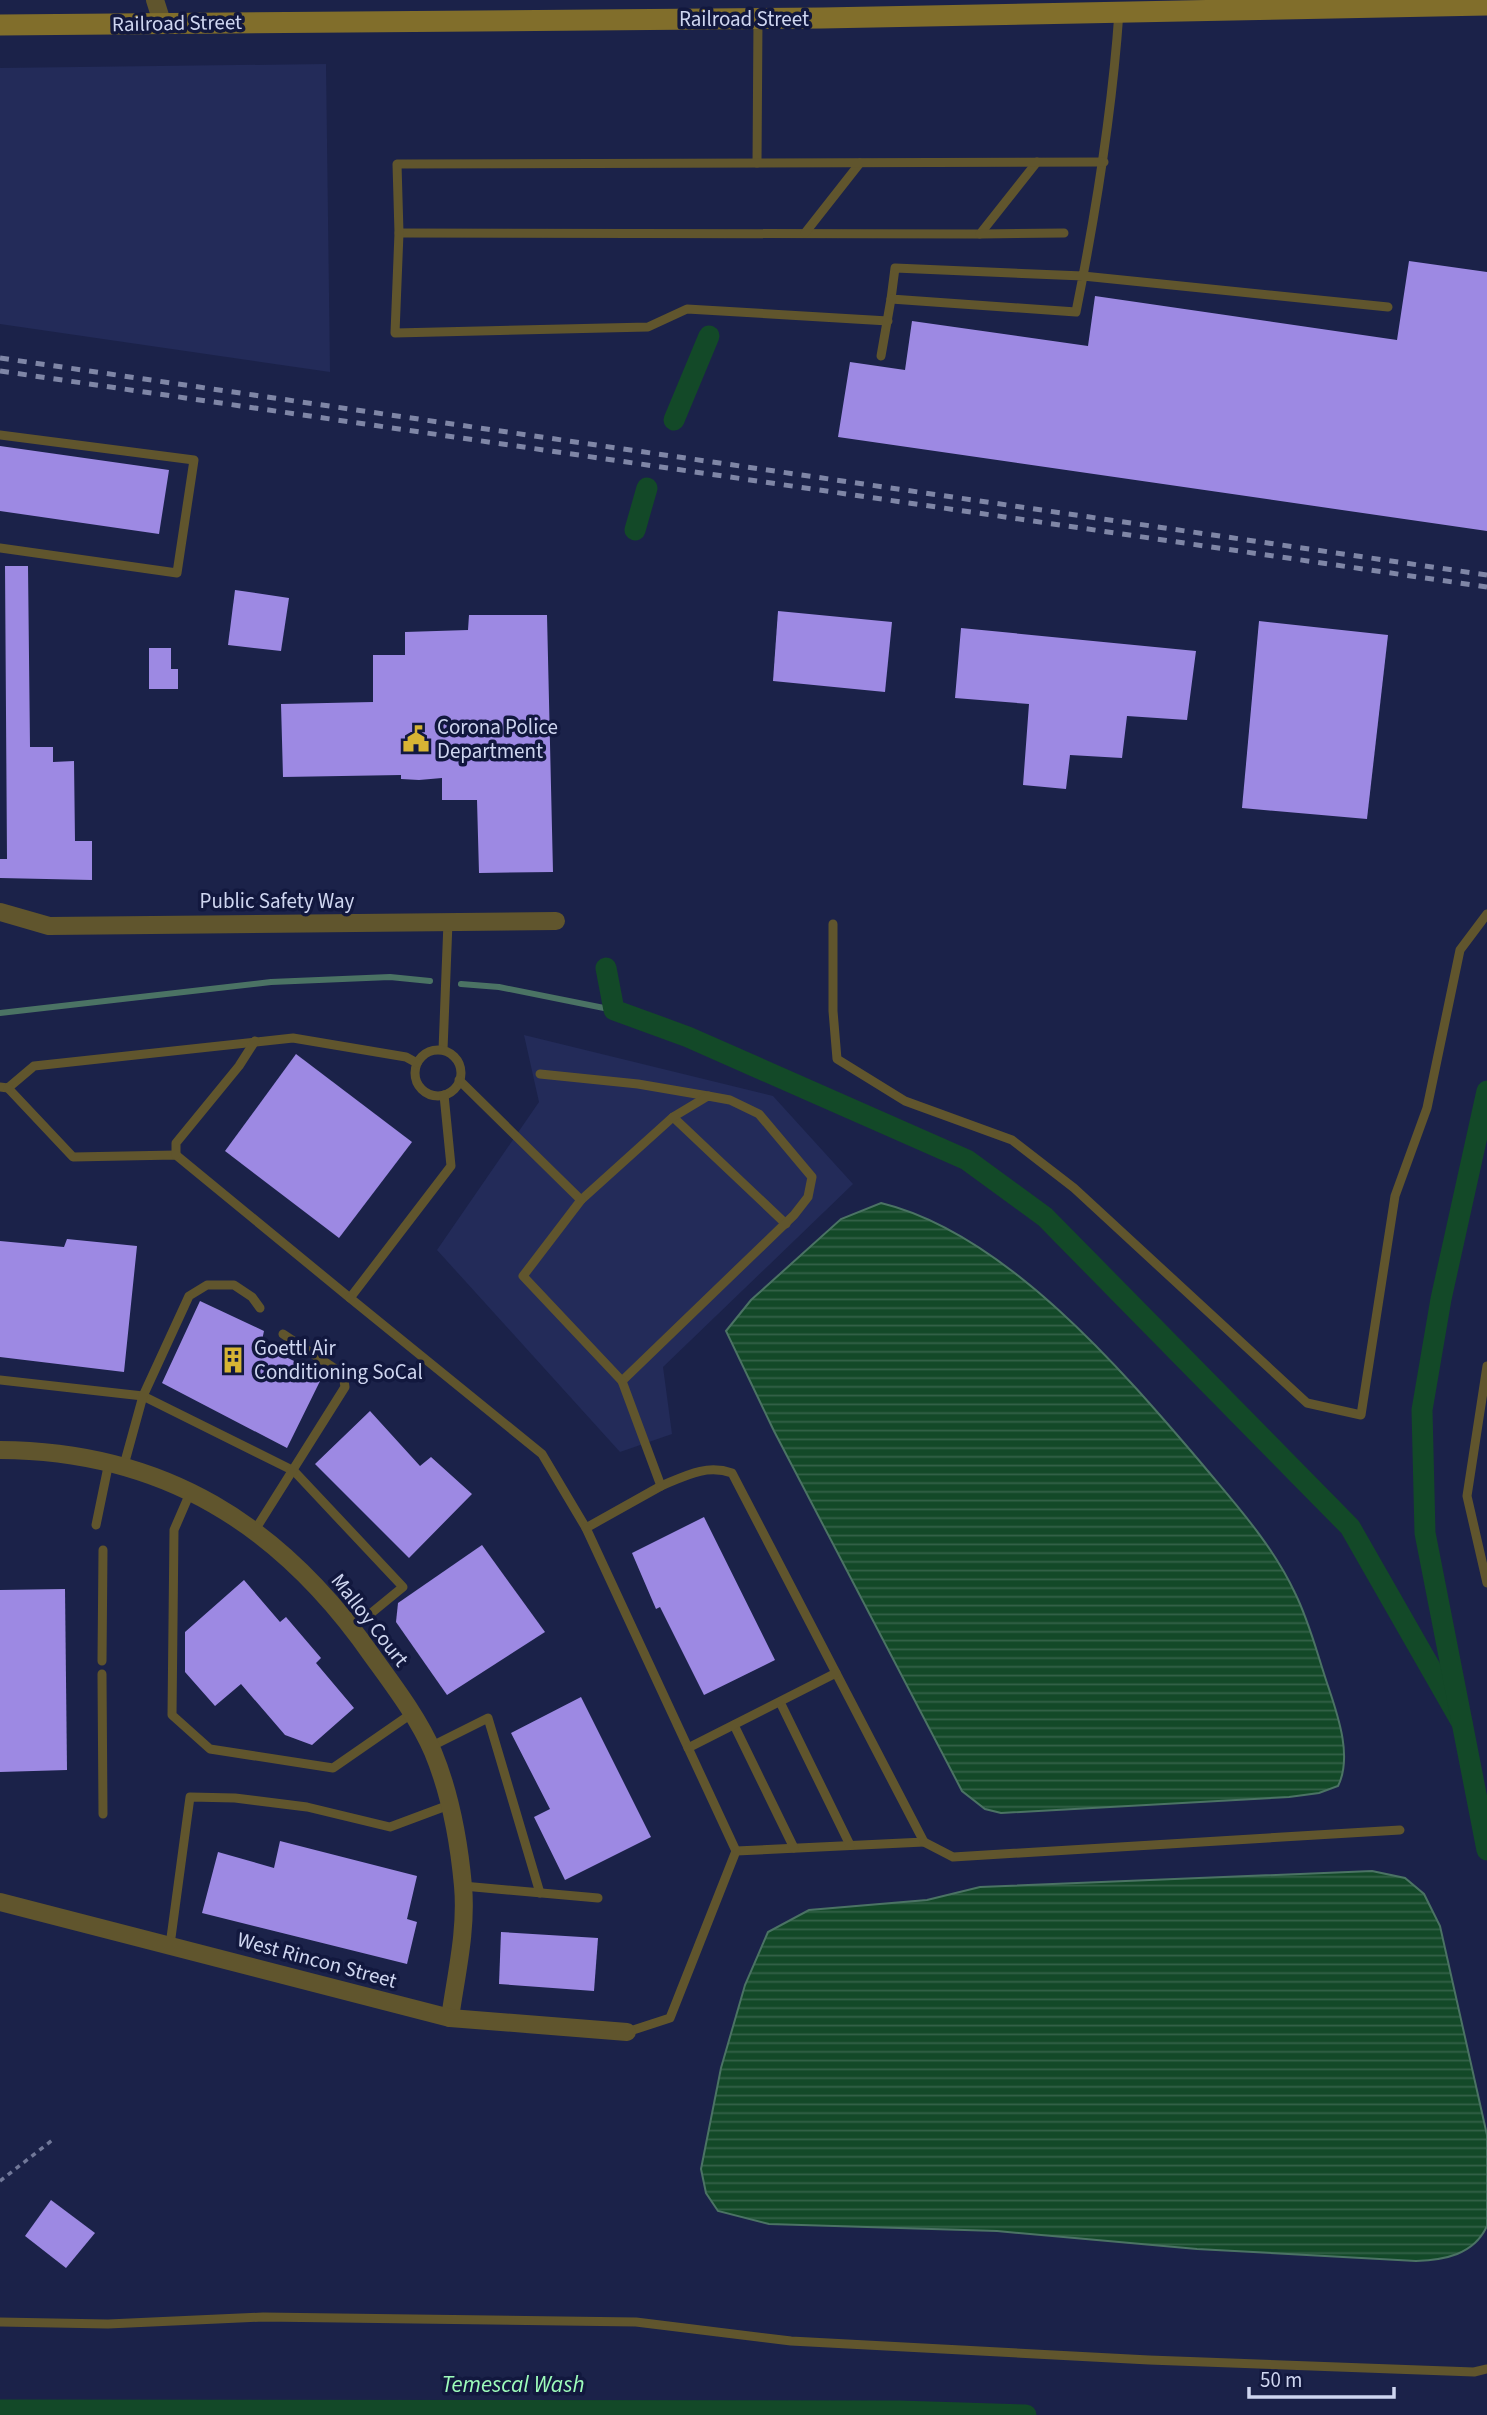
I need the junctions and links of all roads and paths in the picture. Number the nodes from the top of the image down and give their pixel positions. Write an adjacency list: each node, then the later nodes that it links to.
1 (155, 0): 7 (street)
2 (1253, 5): 3 (main road, Railroad Street); 4 (main road, Railroad Street)
3 (1487, 5)
4 (1118, 6): 5 (main road, Railroad Street); 10 (lane)
5 (819, 9): 6 (main road, Railroad Street)
6 (758, 19): 7 (main road, Railroad Street); 11 (lane)
7 (162, 22): 8 (main road, Railroad Street)
8 (0, 25)
9 (1037, 162): 10 (lane); 12 (lane); 16 (lane)
10 (1104, 162): 17 (lane)
11 (757, 163): 12 (lane); 13 (lane)
12 (860, 163): 14 (lane)
13 (399, 233): 14 (lane); 20 (lane)
14 (804, 233): 16 (lane)
15 (1064, 233): 16 (lane)
16 (980, 234)
17 (1083, 276): 18 (lane); 18 (lane); 19 (lane)
18 (891, 299): 20 (lane)
19 (1388, 307)
20 (888, 321): 21 (lane)
21 (881, 356)
22 (0, 435): 23 (lane)
23 (0, 548)
24 (0, 912): 27 (street, Public Safety Way)
25 (1487, 914): 28 (lane)
26 (556, 921): 27 (street, Public Safety Way)
27 (448, 922): 30 (lane)
28 (833, 924)
29 (255, 1041): 31 (lane); 34 (lane); 38 (lane)
30 (443, 1050): 31 (lane); 33 (lane)
31 (417, 1063): 35 (lane)
32 (540, 1074): 36 (lane)
33 (459, 1080): 35 (lane); 39 (lane)
34 (4, 1088): 38 (lane)
35 (444, 1095): 41 (lane)
36 (708, 1096): 37 (lane); 40 (lane)
37 (673, 1117): 39 (lane); 40 (lane)
38 (176, 1155): 41 (lane)
39 (581, 1200): 46 (lane)
40 (786, 1224): 46 (lane)
41 (350, 1298): 54 (lane)
42 (260, 1308): 47 (lane)
43 (283, 1334): 50 (lane)
44 (1487, 1366): 57 (lane)
45 (0, 1380): 47 (lane)
46 (622, 1381): 51 (lane)
47 (143, 1396): 49 (lane); 50 (lane)
48 (0, 1450): 49 (street, Malloy Court)
49 (117, 1464): 52 (street, Malloy Court); 53 (lane)
50 (294, 1471): 55 (lane); 58 (lane)
51 (661, 1486): 54 (lane); 60 (lane)
52 (190, 1493): 55 (street, Malloy Court); 63 (lane)
53 (96, 1525)
54 (586, 1528): 66 (lane)
55 (256, 1530): 58 (street, Malloy Court)
56 (103, 1550): 59 (lane)
57 (1487, 1583)
58 (353, 1628): 63 (street, Malloy Court)
59 (102, 1661)
60 (836, 1673): 62 (lane); 70 (lane)
61 (102, 1674): 68 (lane)
62 (780, 1702): 64 (lane); 71 (lane)
63 (411, 1714): 65 (street, Malloy Court)
64 (734, 1725): 66 (lane); 72 (lane)
65 (430, 1747): 67 (street, Malloy Court); 75 (lane)
66 (688, 1748): 73 (lane)
67 (449, 1805): 74 (street, Malloy Court); 78 (lane)
68 (103, 1814)
69 (1400, 1830): 70 (lane)
70 (924, 1842): 71 (lane)
71 (850, 1845): 72 (lane)
72 (794, 1848): 73 (lane)
73 (736, 1851): 80 (lane)
74 (463, 1886): 75 (lane); 79 (street, Malloy Court)
75 (540, 1893): 76 (lane)
76 (598, 1898)
77 (0, 1902): 78 (street, West Rincon Street)
78 (170, 1945): 79 (street, West Rincon Street)
79 (450, 2018): 80 (street, West Rincon Street)
80 (627, 2032)
81 (55, 2138): 82 (path)
82 (0, 2181)
83 (0, 2322): 84 (lane)
84 (1487, 2369)

